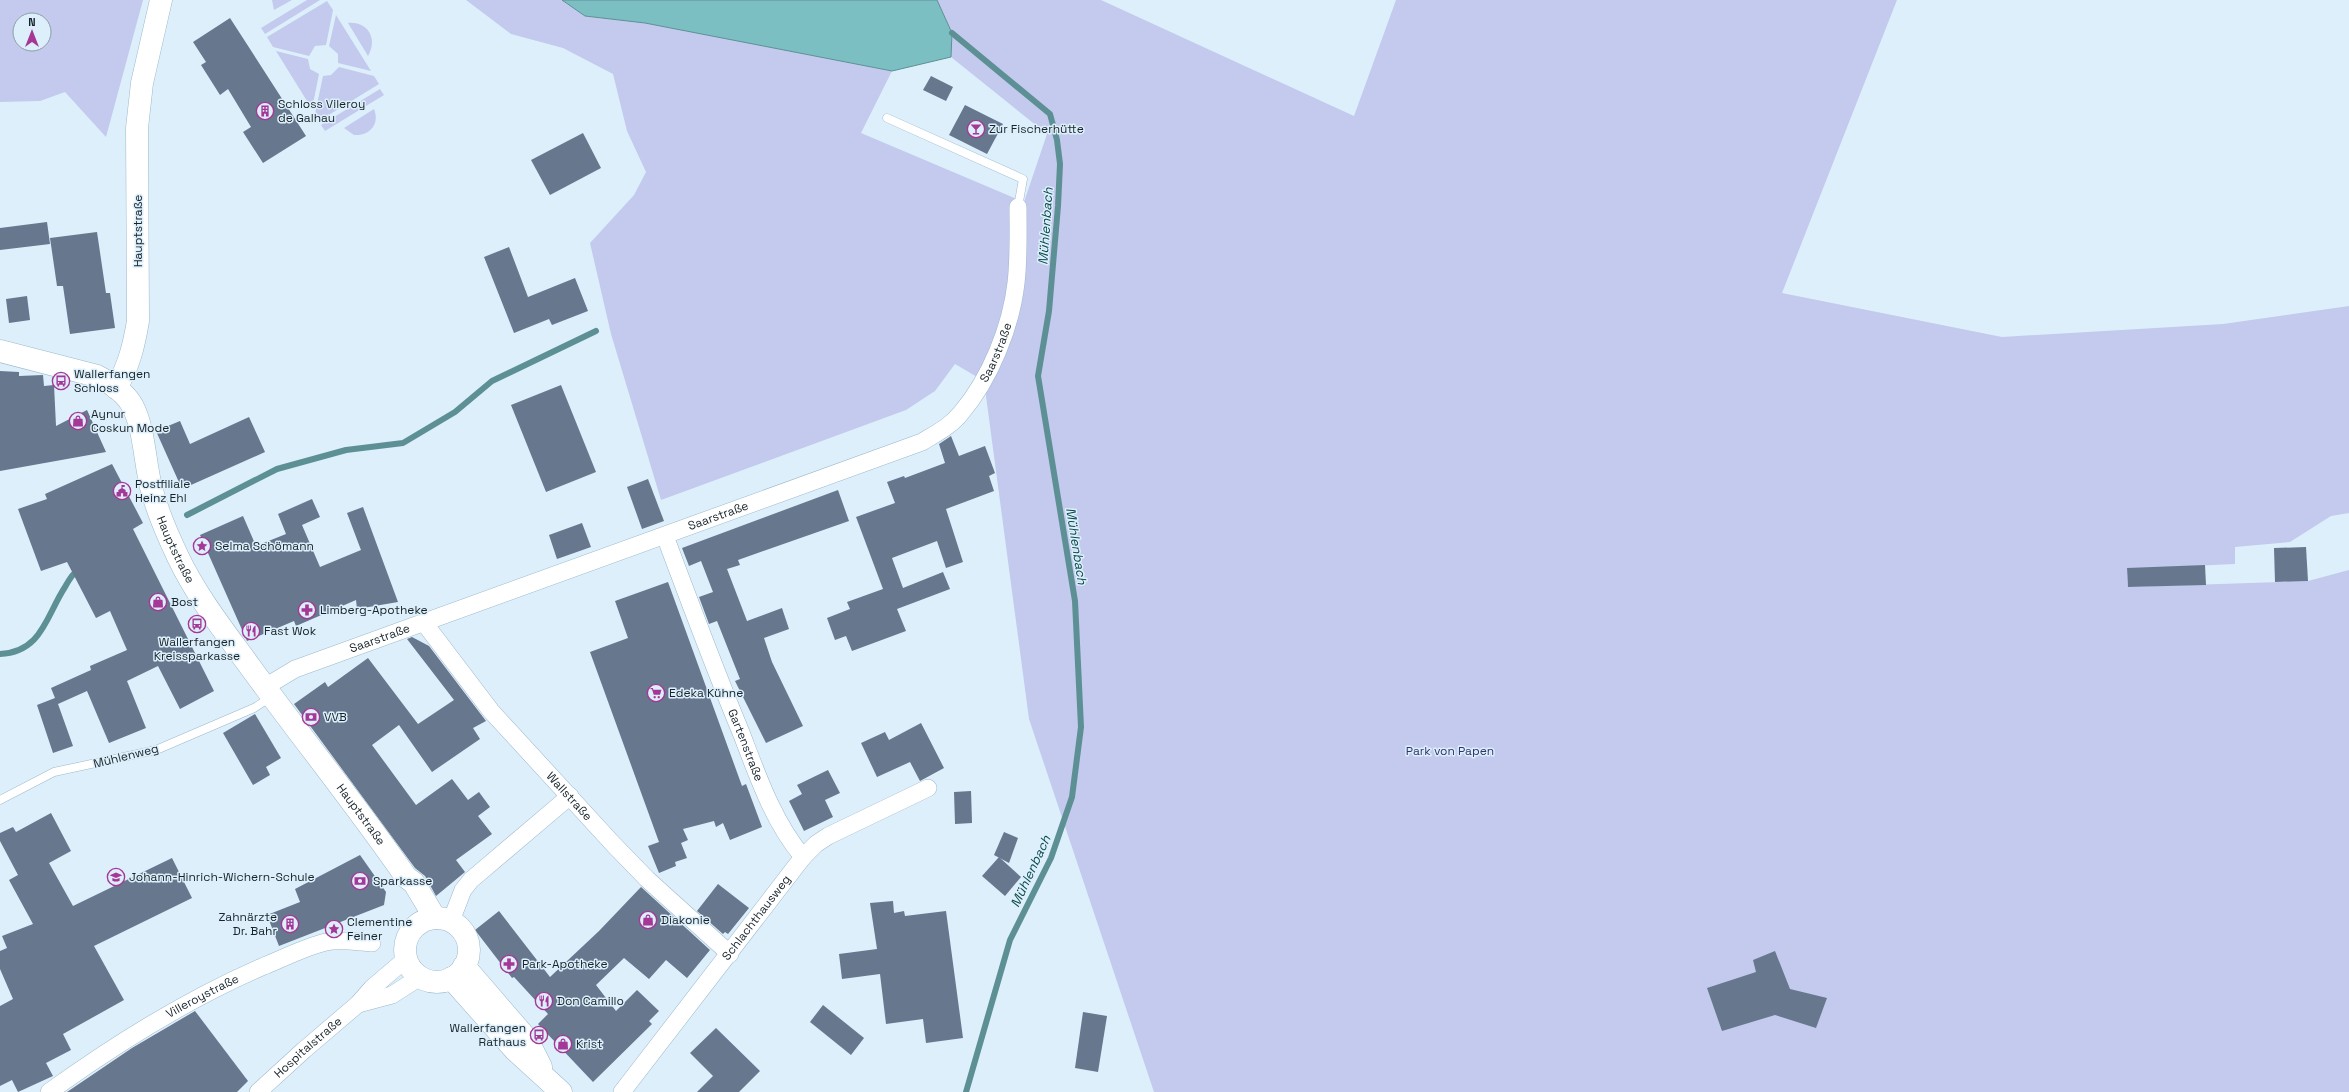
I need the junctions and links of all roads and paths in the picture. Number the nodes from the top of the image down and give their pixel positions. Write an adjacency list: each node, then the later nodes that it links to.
1 (161, 0): 5 (main road, Hauptstraße)
2 (887, 118): 3 (lane)
3 (1018, 207): 6 (street, Saarstraße)
4 (0, 351): 5 (main road)
5 (116, 388): 8 (main road, Hauptstraße)
6 (665, 536): 7 (street, Saarstraße); 12 (street, Gartenstraße)
7 (424, 624): 8 (street, Saarstraße); 10 (street, Wallstraße)
8 (268, 692): 11 (lane, Mühlenweg); 13 (main road, Hauptstraße)
9 (928, 788): 12 (street, Schlachthausweg)
10 (570, 796): 13 (street); 15 (street, Wallstraße)
11 (0, 800)
12 (803, 857): 15 (street, Schlachthausweg)
13 (434, 922): 16 (main road); 17 (main road)
14 (372, 943): 22 (street, Villeroystraße)
15 (730, 954): 23 (street, Schlachthausweg)
16 (406, 959): 18 (main road); 19 (street, Hospitalstraße)
17 (458, 972): 18 (main road); 20 (main road)
18 (420, 977): 19 (street, Hospitalstraße)
19 (358, 1004): 21 (street, Hospitalstraße)
20 (554, 1085)
21 (266, 1089)
22 (50, 1092)
23 (622, 1092)

